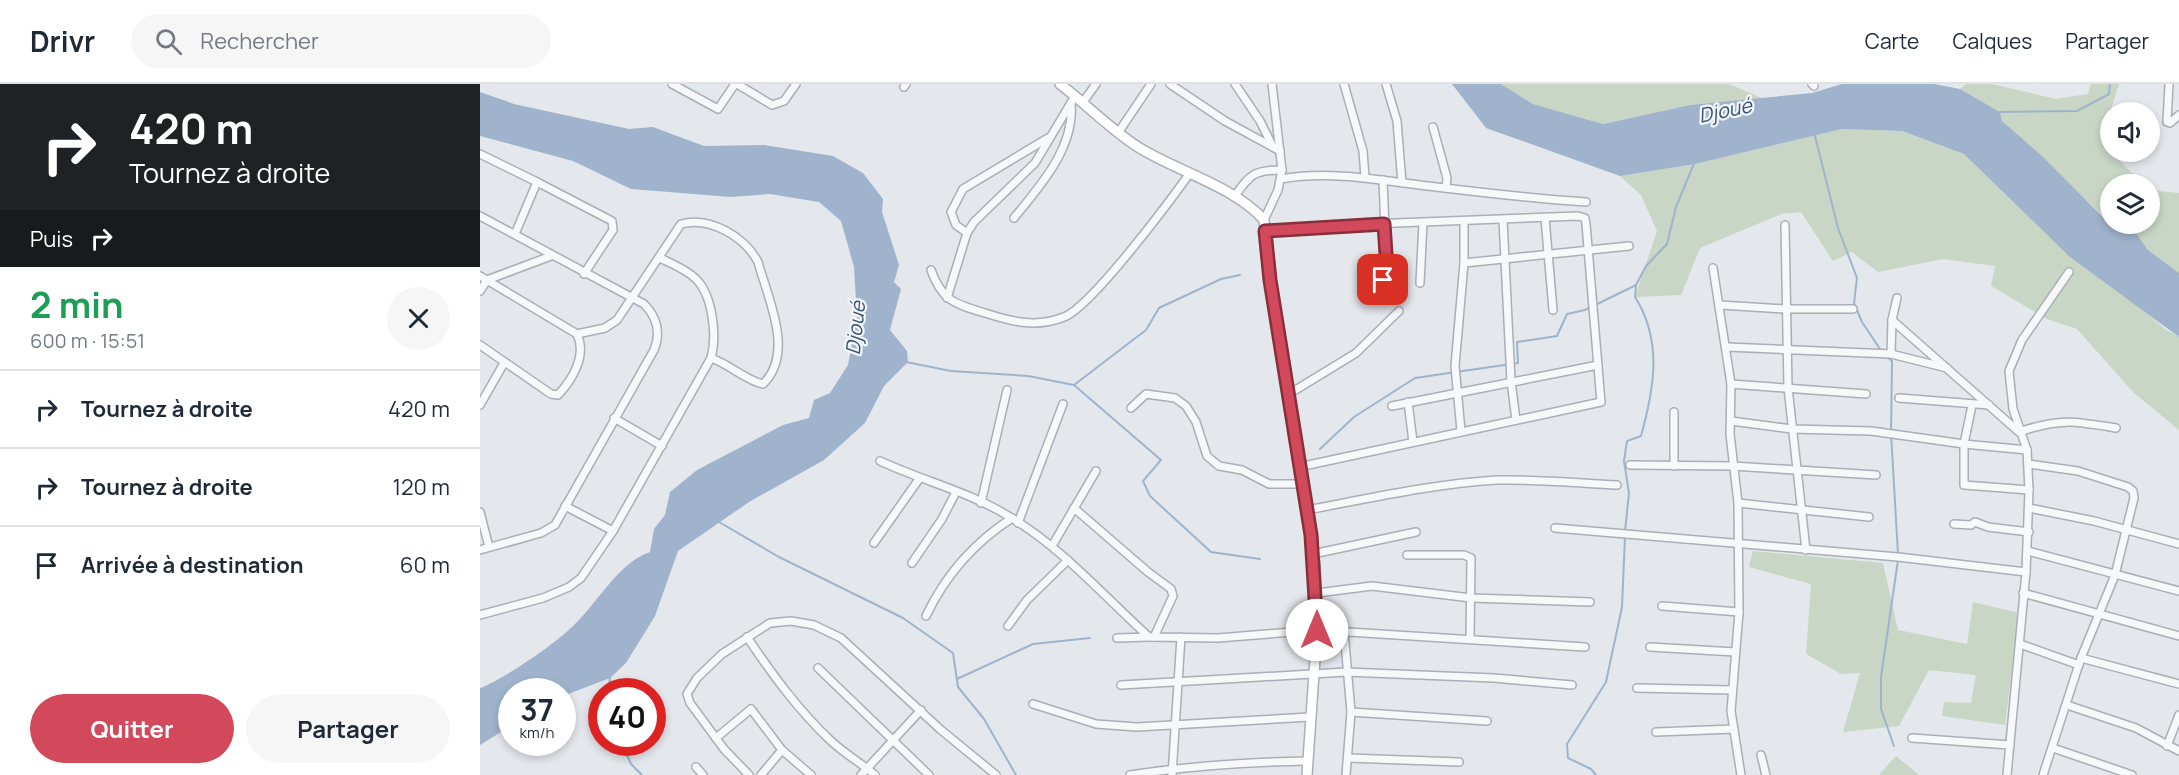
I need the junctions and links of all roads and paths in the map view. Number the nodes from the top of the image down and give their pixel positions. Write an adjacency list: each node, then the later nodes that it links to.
1 (672, 84): 2 (street)
2 (736, 84): 3 (street)
3 (796, 84)
4 (1060, 84): 13 (street)
5 (1096, 84): 14 (street)
6 (1151, 84): 17 (street)
7 (1170, 84): 19 (street)
8 (1235, 84): 19 (street)
9 (1272, 84): 19 (street)
10 (1344, 84): 23 (street)
11 (1386, 84): 27 (street)
12 (2169, 84): 15 (street)
13 (1073, 99): 14 (street); 18 (street); 32 (street)
14 (1083, 102): 17 (street)
15 (2179, 115)
16 (1433, 127): 28 (street)
17 (1118, 134): 22 (street)
18 (1050, 137): 41 (street); 41 (street)
19 (1276, 149): 21 (street)
20 (480, 154): 26 (street)
21 (1282, 170): 24 (street); 29 (street)
22 (1190, 173): 29 (street); 60 (street)
23 (1365, 177): 24 (street); 25 (street)
24 (1281, 179): 34 (street)
25 (1383, 180): 27 (street); 38 (street)
26 (537, 182): 42 (street); 53 (street)
27 (1402, 183): 28 (street)
28 (1446, 188): 30 (street)
29 (1234, 197): 34 (street)
30 (1586, 202)
31 (480, 216): 42 (street)
32 (1014, 218)
33 (1545, 218): 35 (street); 44 (street); 45 (street)
34 (1264, 220): 40 (street)
35 (1503, 220): 36 (street); 48 (street)
36 (1464, 221): 37 (street); 49 (street)
37 (1423, 223): 38 (street); 57 (street)
38 (1384, 224): 40 (street); 56 (street)
39 (1785, 225): 63 (street)
40 (1265, 231): 82 (street)
41 (967, 233): 60 (street)
42 (515, 234): 46 (street)
43 (1629, 246): 44 (street)
44 (1588, 250): 45 (street); 75 (street)
45 (1548, 253): 48 (street); 65 (street)
46 (551, 256): 53 (street); 55 (street)
47 (660, 258): 61 (street); 73 (street); 73 (street)
48 (1504, 259): 49 (street); 77 (street)
49 (1464, 263): 81 (street)
50 (1713, 268): 62 (street)
51 (931, 270): 60 (street)
52 (2069, 272): 99 (street)
53 (584, 274): 61 (street)
54 (480, 276): 55 (street)
55 (488, 280): 58 (street); 68 (street)
56 (1383, 280)
57 (1420, 283)
58 (480, 291)
59 (1897, 297): 67 (street)
60 (947, 298)
61 (634, 299): 68 (street); 93 (street)
62 (1720, 304): 63 (street); 70 (street)
63 (1786, 309): 64 (street); 71 (street)
64 (1853, 309)
65 (1552, 310)
66 (1399, 311): 82 (street)
67 (1892, 320): 72 (street); 76 (street)
68 (577, 334): 74 (street)
69 (480, 345): 74 (street)
70 (1727, 347): 71 (street); 78 (street)
71 (1789, 350): 72 (street); 79 (street)
72 (1891, 354): 76 (street)
73 (711, 358): 102 (street)
74 (504, 363): 87 (street)
75 (1598, 365): 77 (street); 94 (street)
76 (1950, 369): 89 (street)
77 (1511, 381): 81 (street); 94 (street)
78 (1731, 384): 79 (street); 95 (street)
79 (1788, 388): 83 (street); 97 (street)
80 (1007, 390): 118 (street)
81 (1458, 391): 85 (street); 98 (street)
82 (1289, 394): 109 (street)
83 (1866, 394)
84 (1899, 398): 88 (street)
85 (1408, 402): 90 (street); 100 (street)
86 (1062, 404): 128 (street)
87 (480, 405)
88 (1972, 405): 89 (street); 101 (street)
89 (1989, 405): 99 (street)
90 (1392, 406)
91 (1131, 408): 114 (street)
92 (1674, 412): 107 (street)
93 (614, 417): 102 (street); 120 (street)
94 (1516, 420): 98 (street)
95 (1731, 421): 97 (street); 108 (street)
96 (2116, 428): 99 (street)
97 (1792, 429): 101 (street); 111 (street)
98 (1461, 431): 100 (street)
99 (2019, 432): 103 (street)
100 (1413, 442): 109 (street)
101 (1964, 444): 103 (street); 116 (street)
102 (662, 446): 131 (street)
103 (2027, 450): 105 (street)
104 (880, 461): 113 (street)
105 (2029, 464): 116 (street); 132 (street)
106 (1630, 465): 107 (street)
107 (1674, 466): 108 (street)
108 (1732, 466): 111 (street); 119 (street)
109 (1299, 467): 114 (street)
110 (1096, 471): 121 (street)
111 (1798, 472): 112 (street); 124 (street)
112 (1876, 475)
113 (919, 479): 117 (street); 135 (street)
114 (1302, 484): 123 (street)
115 (1617, 485): 123 (street)
116 (2029, 490): 122 (street)
117 (956, 492): 118 (street); 146 (street)
118 (981, 503): 127 (street)
119 (1738, 503): 124 (street); 136 (street)
120 (565, 506): 131 (street); 139 (street)
121 (1074, 508): 138 (street); 164 (street)
122 (2029, 508): 132 (street); 134 (street)
123 (1307, 510): 143 (street)
124 (1802, 510): 126 (street); 141 (street)
125 (480, 512): 139 (street)
126 (1869, 517)
127 (1012, 518): 128 (street); 158 (street)
128 (1018, 523): 138 (street)
129 (1954, 524): 134 (street)
130 (1555, 528): 136 (street)
131 (613, 531): 156 (street)
132 (2124, 531): 137 (street); 148 (street)
133 (1416, 532): 143 (street)
134 (2029, 532): 142 (street)
135 (874, 543)
136 (1739, 544): 141 (street); 155 (street)
137 (2179, 544)
138 (1052, 546): 145 (street)
139 (489, 547): 140 (street)
140 (480, 550)
141 (1806, 550): 147 (street)
142 (2028, 550): 147 (street); 148 (street)
143 (1313, 554): 150 (street)
144 (1407, 555): 152 (street)
145 (1068, 560): 159 (street); 164 (street)
146 (912, 563)
147 (2026, 572): 151 (street)
148 (2115, 575): 149 (street); 157 (street)
149 (2179, 591)
150 (1317, 593): 152 (street); 160 (street)
151 (2023, 593): 157 (street); 168 (street)
152 (1472, 598): 153 (street); 167 (street)
153 (1590, 602)
154 (1662, 606): 155 (street)
155 (1739, 612): 171 (street)
156 (480, 615)
157 (2098, 615): 162 (street); 172 (street)
158 (926, 616)
159 (1008, 626)
160 (1317, 630): 161 (street); 165 (street); 175 (street)
161 (1344, 631): 167 (street); 174 (street)
162 (2179, 636)
163 (747, 637): 184 (street); 193 (street); 206 (street)
164 (1152, 637): 165 (street); 166 (street)
165 (1181, 637): 176 (street)
166 (1118, 638)
167 (1470, 638): 169 (street)
168 (2020, 644): 172 (street); 196 (street)
169 (1585, 646)
170 (1650, 647): 171 (street)
171 (1735, 652): 181 (street)
172 (2080, 662): 177 (street); 183 (street)
173 (818, 668): 195 (street)
174 (1346, 672): 175 (street); 179 (street); 185 (street)
175 (1314, 673): 176 (street); 187 (street)
176 (1179, 682): 178 (street); 189 (street)
177 (2179, 684)
178 (1121, 685)
179 (1572, 685)
180 (1637, 688): 181 (street)
181 (1731, 690): 191 (street)
182 (1033, 704): 189 (street)
183 (2067, 705): 197 (street); 198 (street)
184 (921, 710): 195 (street); 215 (street)
185 (1351, 712): 188 (street); 202 (street)
186 (2179, 715): 190 (street)
187 (1310, 717): 189 (street); 203 (street)
188 (1487, 721)
189 (1177, 724): 207 (street)
190 (2178, 725): 197 (street)
191 (1734, 729): 192 (street); 219 (street)
192 (1656, 732)
193 (716, 738): 199 (street); 209 (street)
194 (1912, 738): 196 (street)
195 (893, 740): 206 (street); 214 (street)
196 (2010, 745): 221 (street)
197 (2168, 746): 200 (street)
198 (2054, 748): 222 (street); 223 (street)
199 (782, 750): 210 (street); 211 (street)
200 (2179, 750)
201 (1761, 754): 220 (street)
202 (1348, 758): 204 (street); 218 (street)
203 (1307, 761): 207 (street); 217 (street)
204 (1459, 762)
205 (696, 768): 208 (street)
206 (868, 768): 212 (street); 213 (street)
207 (1172, 772): 216 (street)
208 (703, 775)
209 (749, 775)
210 (761, 775)
211 (811, 775)
212 (861, 775)
213 (875, 775)
214 (929, 775)
215 (996, 775)
216 (1130, 775)
217 (1307, 775)
218 (1346, 775)
219 (1741, 775)
220 (1766, 775)
221 (2007, 775)
222 (2043, 775)
223 (2132, 775)

